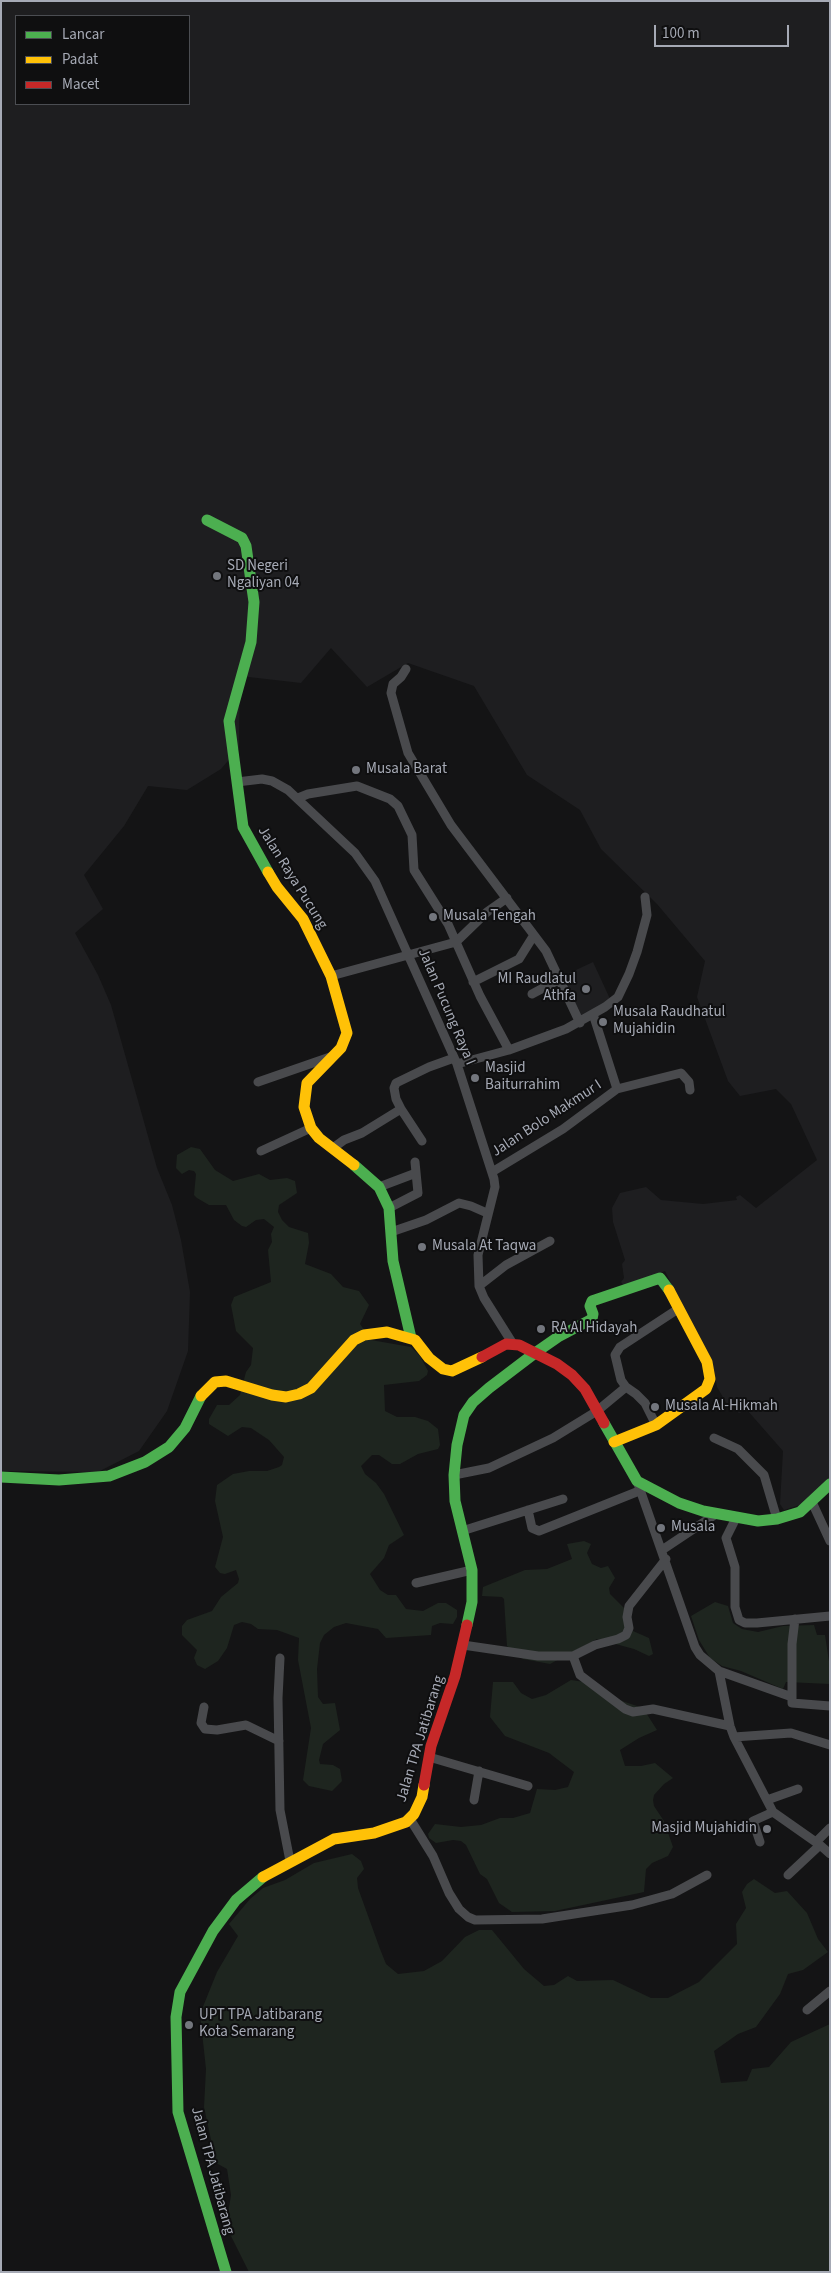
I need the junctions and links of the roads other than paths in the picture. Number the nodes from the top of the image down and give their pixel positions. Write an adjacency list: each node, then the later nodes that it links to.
1 (207, 520): 3 (street, Jalan Raya Pucung)
2 (406, 670): 6 (street)
3 (237, 782): 4 (street, Jalan Pucung Raya I); 10 (street, Jalan Raya Pucung)
4 (298, 798): 8 (street); 9 (street, Jalan Pucung Raya I)
5 (645, 897): 14 (street)
6 (507, 898): 7 (street); 8 (street)
7 (534, 935): 11 (street); 12 (street)
8 (456, 942): 9 (street); 12 (street)
9 (409, 954): 10 (street); 18 (street, Jalan Pucung Raya I)
10 (331, 976): 17 (street, Jalan Raya Pucung)
11 (560, 978): 13 (street); 15 (street)
12 (474, 982): 16 (street)
13 (532, 994)
14 (594, 1014): 15 (street); 20 (street, Jalan Bolo Makmur I)
15 (580, 1023): 16 (street)
16 (509, 1050): 18 (street)
17 (335, 1056): 19 (street); 23 (street)
18 (455, 1061): 22 (street); 28 (street, Jalan Pucung Raya I)
19 (258, 1082)
20 (617, 1090): 21 (street, Jalan Bolo Makmur I); 28 (street, Jalan Bolo Makmur I)
21 (690, 1090)
22 (401, 1109): 24 (street); 25 (street)
23 (311, 1128): 25 (street); 26 (street)
24 (422, 1141)
25 (333, 1148): 30 (street)
26 (262, 1151)
27 (415, 1162): 29 (street)
28 (492, 1172): 32 (street, Jalan Pucung Raya I)
29 (416, 1173): 30 (street); 31 (street)
30 (379, 1187): 31 (street)
31 (390, 1208): 33 (street)
32 (487, 1213): 33 (street); 35 (street, Jalan Pucung Raya I)
33 (391, 1232): 37 (street)
34 (550, 1241): 35 (street)
35 (479, 1286): 38 (street, Jalan Pucung Raya I)
36 (678, 1309): 39 (street, Jalan TPA Jatibarang); 40 (street); 42 (street)
37 (411, 1338): 38 (street); 46 (street)
38 (513, 1344): 39 (street)
39 (535, 1353): 41 (street); 45 (street, Jalan TPA Jatibarang)
40 (626, 1387): 41 (street); 42 (street)
41 (598, 1411): 44 (street); 45 (street)
42 (656, 1425): 44 (street)
43 (714, 1438): 54 (street)
44 (614, 1442): 48 (street)
45 (454, 1475): 55 (street, Jalan TPA Jatibarang)
46 (1, 1477)
47 (830, 1484): 50 (street)
48 (638, 1486): 51 (street); 52 (street); 57 (street)
49 (563, 1498): 51 (street)
50 (812, 1502): 54 (street); 56 (street)
51 (528, 1510): 55 (street)
52 (716, 1514): 53 (street); 57 (street)
53 (736, 1518): 54 (street); 61 (street)
54 (777, 1519)
55 (462, 1531): 58 (street, Jalan TPA Jatibarang)
56 (830, 1541)
57 (664, 1554): 63 (street); 65 (street)
58 (472, 1570): 59 (street); 62 (street, Jalan TPA Jatibarang)
59 (416, 1583)
60 (830, 1616): 61 (street)
61 (795, 1618): 66 (street)
62 (463, 1645): 63 (street); 73 (street, Jalan TPA Jatibarang)
63 (573, 1656): 69 (street)
64 (280, 1658): 71 (street)
65 (719, 1671): 66 (street); 69 (street)
66 (792, 1697): 67 (street)
67 (830, 1706)
68 (204, 1707): 71 (street)
69 (730, 1726): 70 (street)
70 (734, 1737): 72 (street); 78 (street)
71 (279, 1741): 85 (street)
72 (830, 1744)
73 (429, 1757): 74 (street); 80 (street, Jalan TPA Jatibarang)
74 (479, 1771): 75 (street); 77 (street)
75 (528, 1786)
76 (798, 1789): 78 (street)
77 (474, 1800)
78 (767, 1800): 79 (street)
79 (773, 1812): 82 (street); 83 (street)
80 (410, 1819): 85 (street, Jalan TPA Jatibarang); 86 (street)
81 (830, 1828): 83 (street)
82 (760, 1842)
83 (818, 1843): 84 (street); 87 (street)
84 (830, 1854)
85 (290, 1861): 90 (street, Jalan TPA Jatibarang)
86 (707, 1875)
87 (788, 1875)
88 (830, 1992): 89 (street)
89 (807, 2010)
90 (226, 2272)

